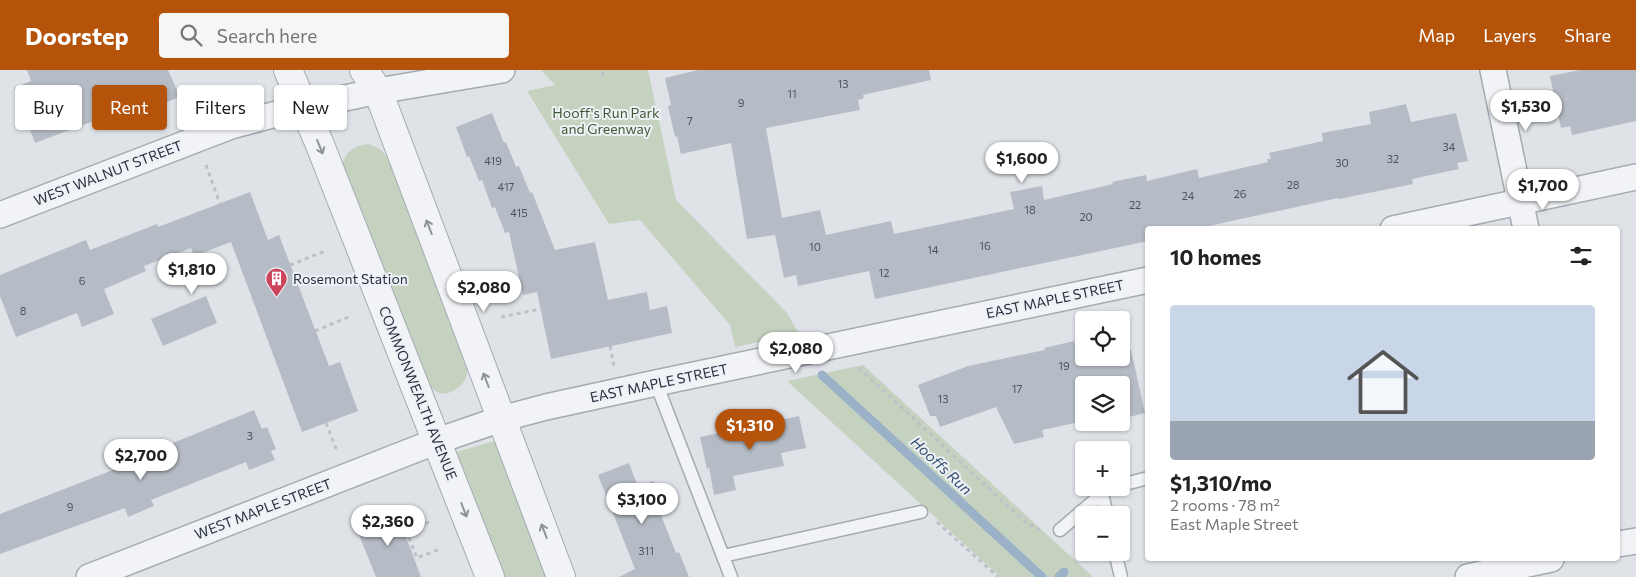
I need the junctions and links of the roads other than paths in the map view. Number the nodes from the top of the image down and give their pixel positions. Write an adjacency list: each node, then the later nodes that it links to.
1 (288, 70): 5 (street, COMMONWEALTH AVENUE)
2 (502, 70): 4 (street, WEST WALNUT STREET)
3 (1493, 70): 10 (street)
4 (371, 81): 6 (street, WEST WALNUT STREET); 16 (street, one-way to 4)
5 (294, 85)
6 (347, 90)
7 (274, 115): 11 (street, WEST WALNUT STREET)
8 (313, 130): 17 (street, COMMONWEALTH AVENUE, one-way to 17)
9 (1636, 177): 10 (street)
10 (1520, 202): 12 (street); 13 (street)
11 (0, 215)
12 (1407, 226)
13 (1525, 226)
14 (1145, 281): 15 (street, EAST MAPLE STREET)
15 (656, 383): 16 (street, EAST MAPLE STREET); 25 (lane)
16 (501, 419): 17 (street, EAST MAPLE STREET); 30 (street, one-way to 16)
17 (437, 441): 28 (street, WEST MAPLE STREET); 29 (street, COMMONWEALTH AVENUE, one-way to 29)
18 (1145, 479): 19 (lane)
19 (1130, 482)
20 (1100, 496): 22 (lane)
21 (921, 512): 25 (lane)
22 (1060, 530)
23 (1636, 541): 24 (street)
24 (1620, 544)
25 (723, 556): 31 (lane)
26 (1117, 561): 32 (lane)
27 (1542, 561): 33 (street)
28 (89, 577)
29 (490, 577)
30 (561, 577)
31 (731, 577)
32 (1121, 577)
33 (1468, 577)

